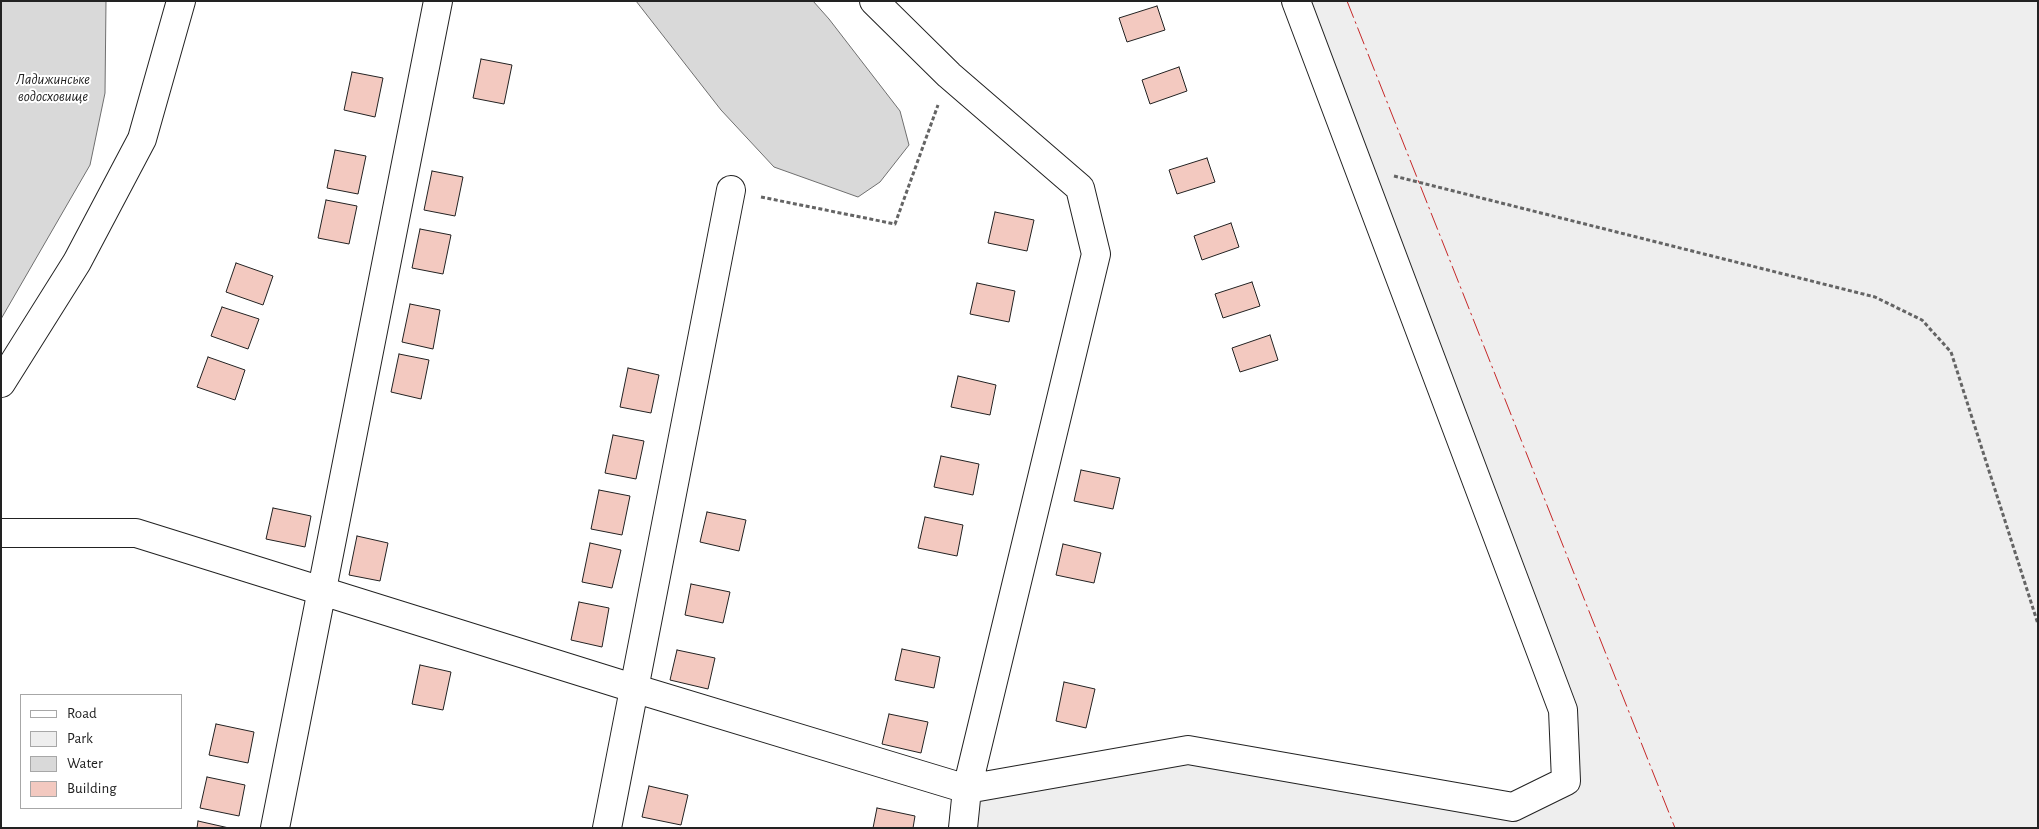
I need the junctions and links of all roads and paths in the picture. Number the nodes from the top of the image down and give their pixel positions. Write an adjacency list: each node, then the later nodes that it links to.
1 (181, 1): 8 (street)
2 (438, 1): 10 (street)
3 (874, 1): 5 (street)
4 (1296, 1): 6 (street)
5 (949, 75): 7 (path); 13 (street)
6 (1360, 168): 11 (path); 13 (street)
7 (731, 190): 12 (street)
8 (1, 383)
9 (1, 533): 10 (street)
10 (322, 591): 12 (street); 14 (street)
11 (2038, 624)
12 (633, 688): 13 (street); 15 (street)
13 (967, 789): 16 (street)
14 (275, 828)
15 (607, 828)
16 (963, 828)

